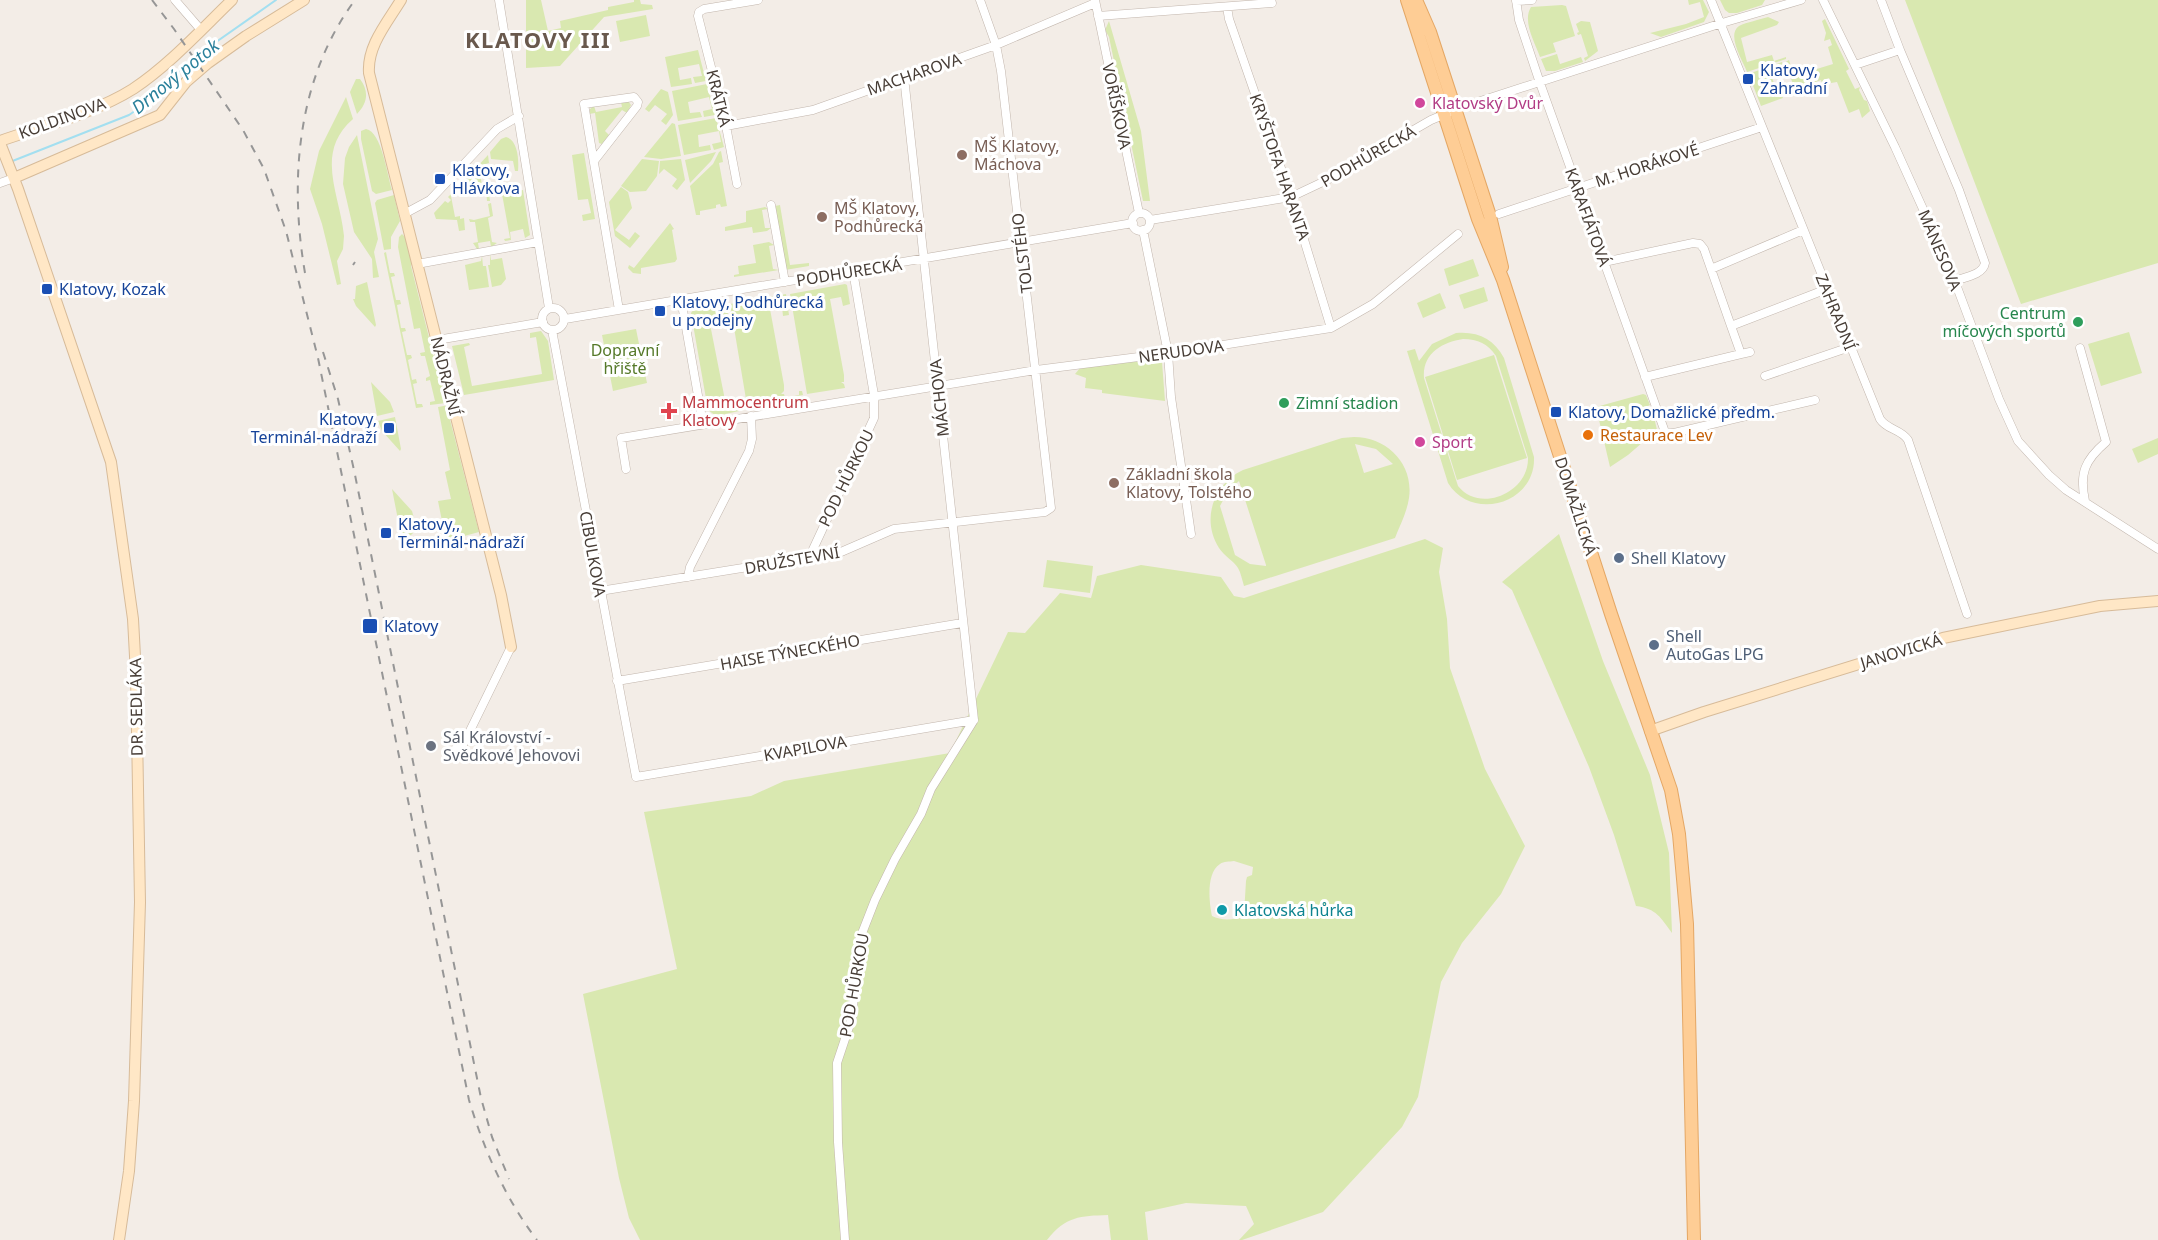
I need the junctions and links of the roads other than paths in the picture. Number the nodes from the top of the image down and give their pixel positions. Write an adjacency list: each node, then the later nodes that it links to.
1 (175, 0): 22 (street)
2 (232, 0): 22 (street, KOLDINOVA)
3 (304, 0): 34 (street)
4 (401, 0): 41 (street, NÁDRAŽNÍ)
5 (499, 0): 29 (street)
6 (758, 0): 30 (street, KRÁTKÁ)
7 (980, 0): 23 (street, TOLSTÉHO)
8 (1407, 0): 28 (main road, DOMAŽLICKÁ)
9 (1416, 0): 28 (main road, DOMAŽLICKÁ)
10 (1532, 0): 15 (street)
11 (1711, 0): 21 (street, ZAHRADNÍ)
12 (1802, 0): 18 (street)
13 (1823, 0): 25 (street, MÁNESOVA)
14 (1881, 0): 24 (street)
15 (1516, 1): 27 (street, KARAFIÁTOVÁ)
16 (1095, 2): 20 (street, VOŘÍŠKOVA); 23 (street, MACHAROVA)
17 (1272, 3): 19 (street)
18 (1774, 4): 21 (street)
19 (1227, 7): 20 (street); 38 (street, KRYŠTOFA HARANTA)
20 (1098, 16): 40 (street, VOŘÍŠKOVA)
21 (1722, 23): 27 (street); 31 (street, ZAHRADNÍ)
22 (201, 30): 32 (street, KOLDINOVA)
23 (996, 45): 26 (street, MACHAROVA); 49 (street, TOLSTÉHO)
24 (1900, 50): 25 (street); 55 (street)
25 (1856, 65): 55 (street, MÁNESOVA)
26 (904, 77): 30 (street, MACHAROVA); 50 (street, MÁCHOVA)
27 (1540, 83): 28 (street); 37 (street, KARAFIÁTOVÁ)
28 (1450, 112): 38 (street, PODHŮRECKÁ); 95 (main road, DOMAŽLICKÁ)
29 (519, 116): 41 (street); 48 (street)
30 (726, 126): 36 (street, KRÁTKÁ)
31 (1761, 127): 37 (street, M. HORÁKOVÉ); 46 (street, ZAHRADNÍ)
32 (1, 145): 34 (street, DR. SEDLÁKA)
33 (594, 161): 33 (street); 60 (street)
34 (14, 180): 35 (street); 98 (street, DR. SEDLÁKA)
35 (0, 183)
36 (737, 184)
37 (1577, 188): 42 (street, M. HORÁKOVÉ); 51 (street, KARAFIÁTOVÁ)
38 (1291, 196): 43 (street, PODHŮRECKÁ); 64 (street, KRYŠTOFA HARANTA)
39 (771, 205): 56 (street)
40 (1139, 213): 43 (street); 44 (street)
41 (404, 214): 52 (street, NÁDRAŽNÍ)
42 (1499, 214)
43 (1150, 220): 45 (street)
44 (1133, 223): 45 (street); 49 (street, PODHŮRECKÁ)
45 (1143, 230): 70 (street)
46 (1803, 230): 53 (street); 57 (street, ZAHRADNÍ)
47 (1458, 234): 64 (street, NERUDOVA)
48 (538, 242): 52 (street); 59 (street)
49 (1020, 242): 50 (street, PODHŮRECKÁ); 72 (street, TOLSTÉHO)
50 (924, 260): 54 (street, PODHŮRECKÁ); 75 (street, MÁCHOVA)
51 (1604, 262): 53 (street); 74 (street, KARAFIÁTOVÁ)
52 (417, 264): 66 (street, NÁDRAŽNÍ)
53 (1711, 269): 63 (street)
54 (853, 271): 56 (street, PODHŮRECKÁ); 76 (street, POD HŮRKOU)
55 (1954, 281): 81 (street, MÁNESOVA)
56 (785, 282): 58 (street, PODHŮRECKÁ)
57 (1827, 289): 63 (street); 67 (street, ZAHRADNÍ)
58 (681, 299): 60 (street, PODHŮRECKÁ); 79 (street)
59 (549, 308): 61 (street); 62 (street)
60 (619, 310): 61 (street, PODHŮRECKÁ)
61 (565, 319): 65 (street)
62 (543, 322): 65 (street); 66 (street)
63 (1731, 326): 71 (street)
64 (1331, 328): 70 (street, NERUDOVA)
65 (552, 330): 88 (street, CIBULKOVA)
66 (437, 340): 92 (street, NÁDRAŽNÍ)
67 (1850, 347): 73 (street); 90 (street, ZAHRADNÍ)
68 (2080, 348): 81 (street)
69 (1750, 352): 71 (street)
70 (1168, 353): 72 (street, NERUDOVA); 84 (street)
71 (1741, 354): 74 (street)
72 (1036, 370): 75 (street, NERUDOVA); 82 (street, TOLSTÉHO)
73 (1765, 376)
74 (1645, 377): 77 (street, KARAFIÁTOVÁ)
75 (937, 385): 76 (street, NERUDOVA); 83 (street, MÁCHOVA)
76 (874, 395): 78 (street); 86 (street, POD HŮRKOU)
77 (1815, 400)
78 (751, 416): 79 (street); 87 (street)
79 (703, 424): 80 (street)
80 (626, 469)
81 (2085, 501): 85 (street, MÁNESOVA)
82 (1051, 508): 83 (street, DRUŽSTEVNÍ)
83 (953, 523): 86 (street, DRUŽSTEVNÍ); 91 (street, MÁCHOVA)
84 (1191, 534)
85 (2158, 549)
86 (809, 558): 87 (street, DRUŽSTEVNÍ)
87 (688, 577): 88 (street, DRUŽSTEVNÍ)
88 (600, 591): 93 (street, CIBULKOVA)
89 (2158, 601): 95 (street, JANOVICKÁ)
90 (1967, 614)
91 (962, 623): 93 (street, HAISE TÝNECKÉHO); 94 (street, MÁCHOVA)
92 (511, 647): 96 (street, NÁDRAŽNÍ)
93 (617, 681): 97 (street, CIBULKOVA)
94 (974, 720): 97 (street, KVAPILOVA); 99 (street, POD HŮRKOU)
95 (1650, 730): 100 (main road, DOMAŽLICKÁ)
96 (456, 748)
97 (636, 777)
98 (119, 1240)
99 (845, 1240)
100 (1694, 1240)

